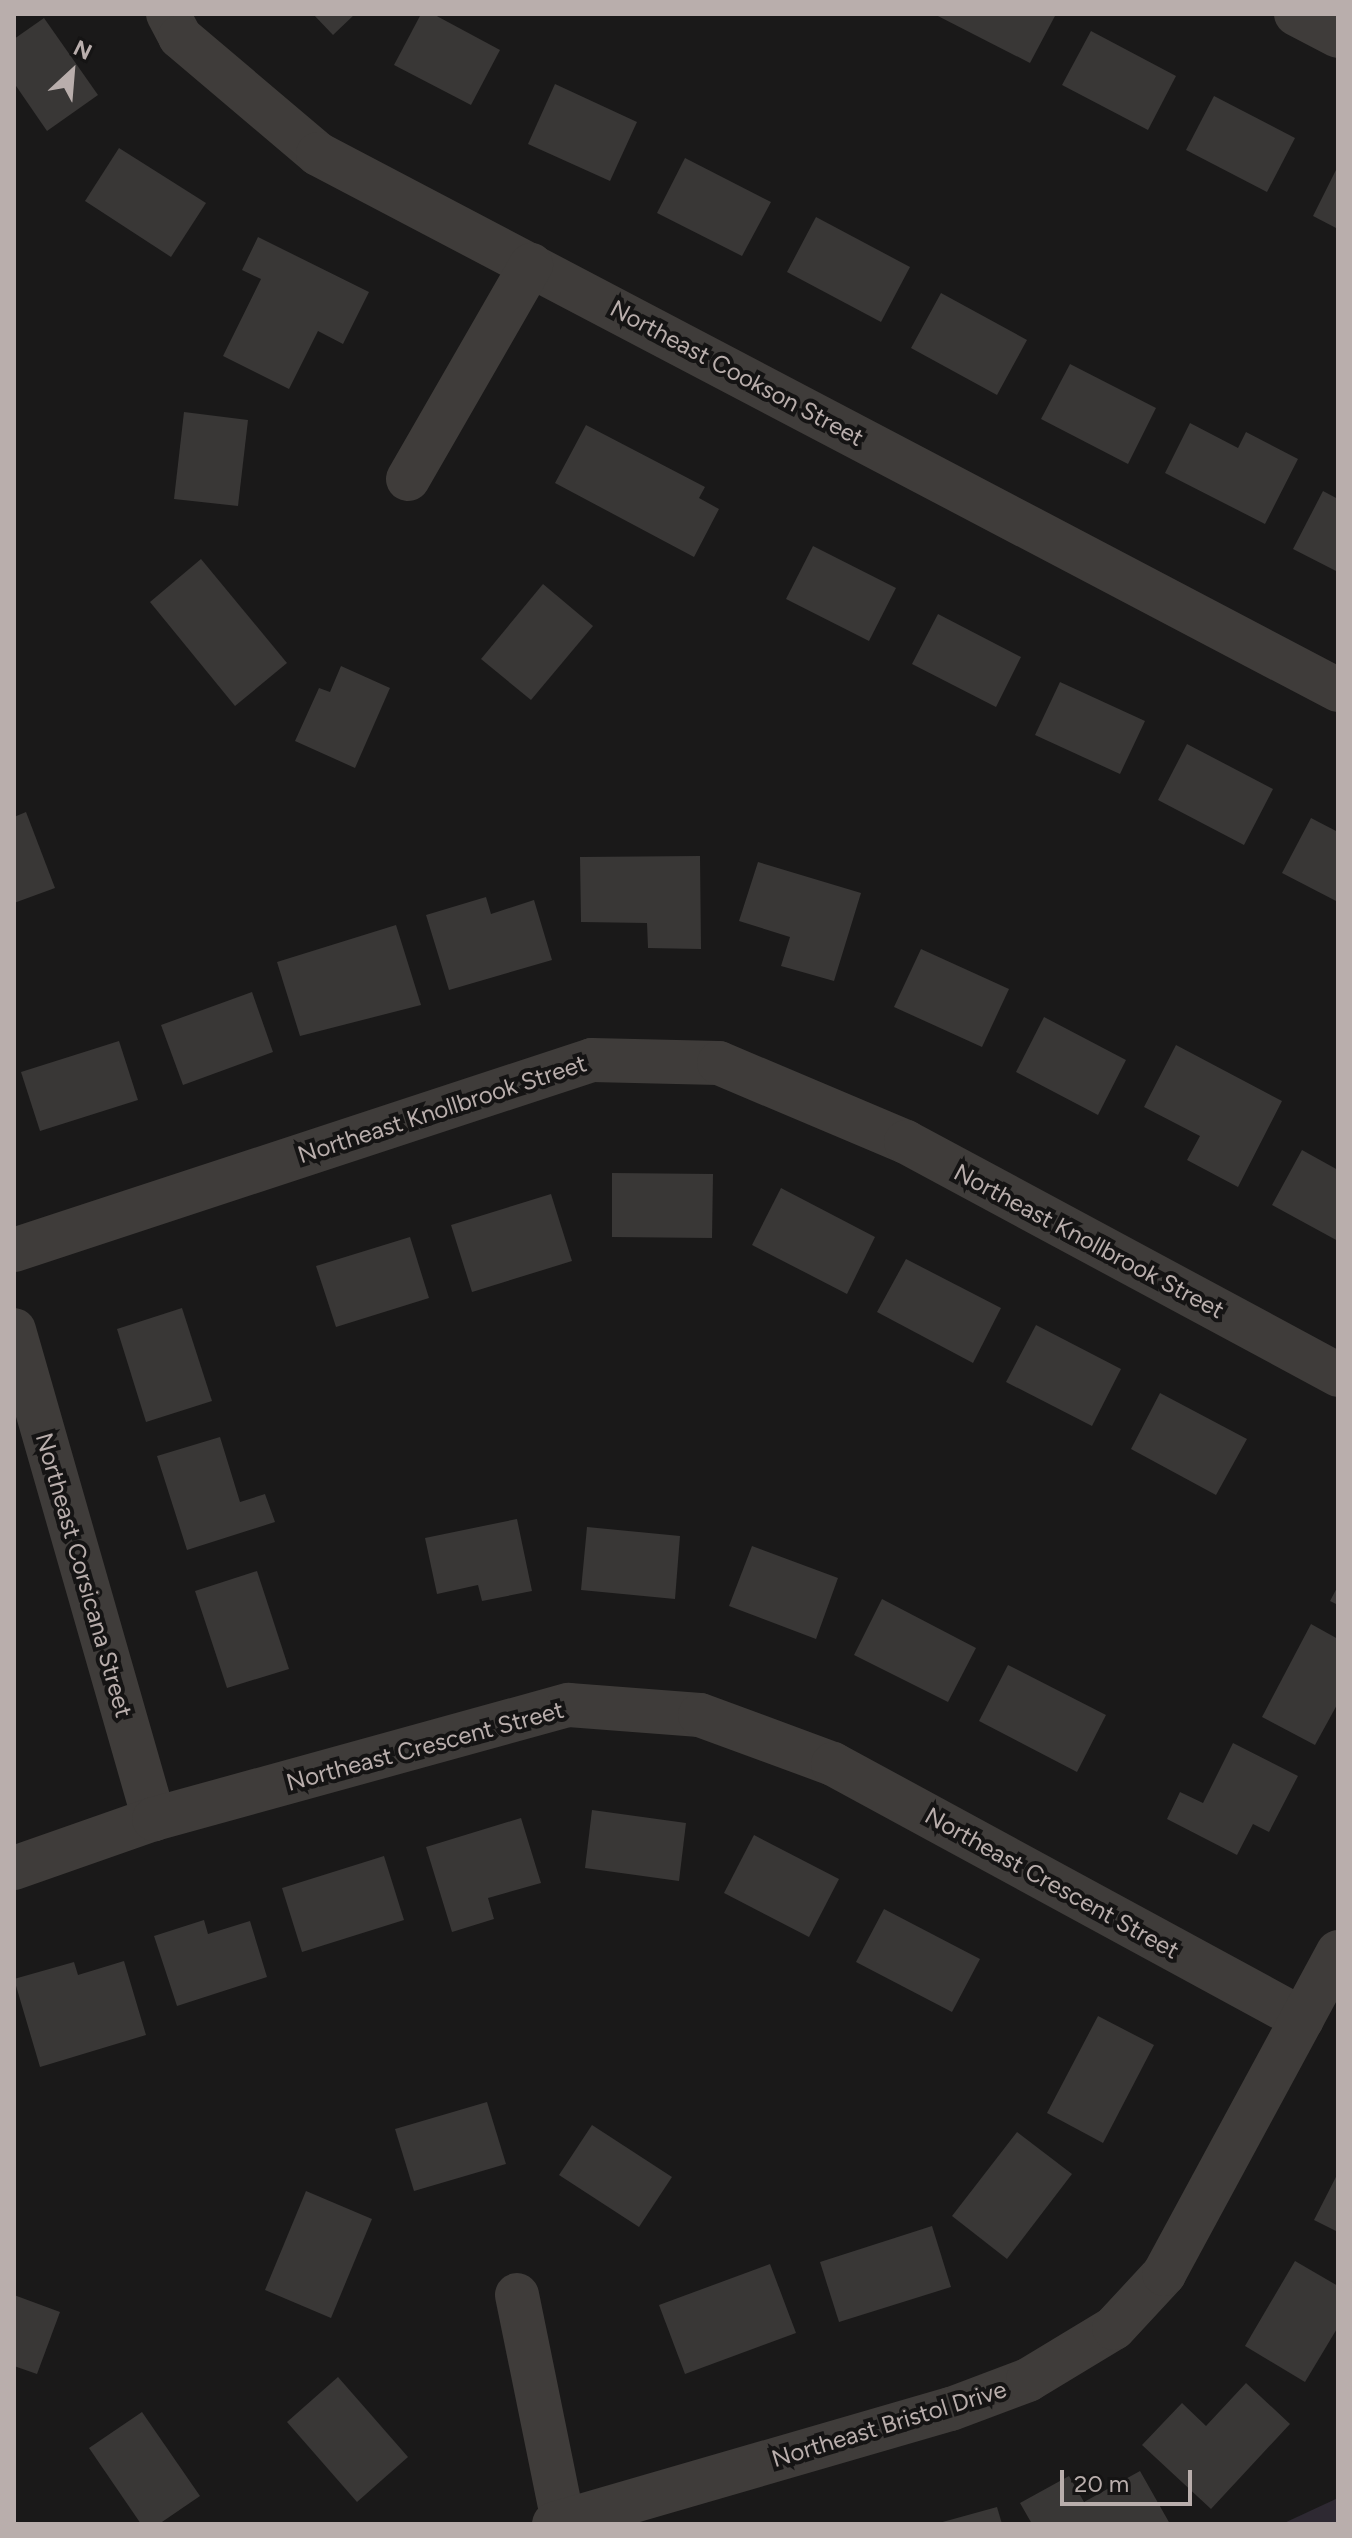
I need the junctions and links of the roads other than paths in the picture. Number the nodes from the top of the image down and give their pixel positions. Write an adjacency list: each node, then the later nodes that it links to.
1 (168, 14): 4 (street, Northeast Cookson Street)
2 (1296, 14): 3 (street)
3 (1338, 36)
4 (531, 265): 5 (street); 6 (street, Northeast Cookson Street)
5 (408, 479)
6 (1338, 690)
7 (14, 1250): 9 (street, Northeast Knollbrook Street)
8 (14, 1330): 10 (street, Northeast Corsicana Street)
9 (1338, 1375)
10 (154, 1819): 11 (street, Northeast Crescent Street); 13 (street, Northeast Crescent Street)
11 (14, 1868)
12 (1338, 1952): 13 (street, Northeast Bristol Drive)
13 (1302, 2019): 15 (street, Northeast Bristol Drive)
14 (517, 2295): 15 (street)
15 (559, 2522)

